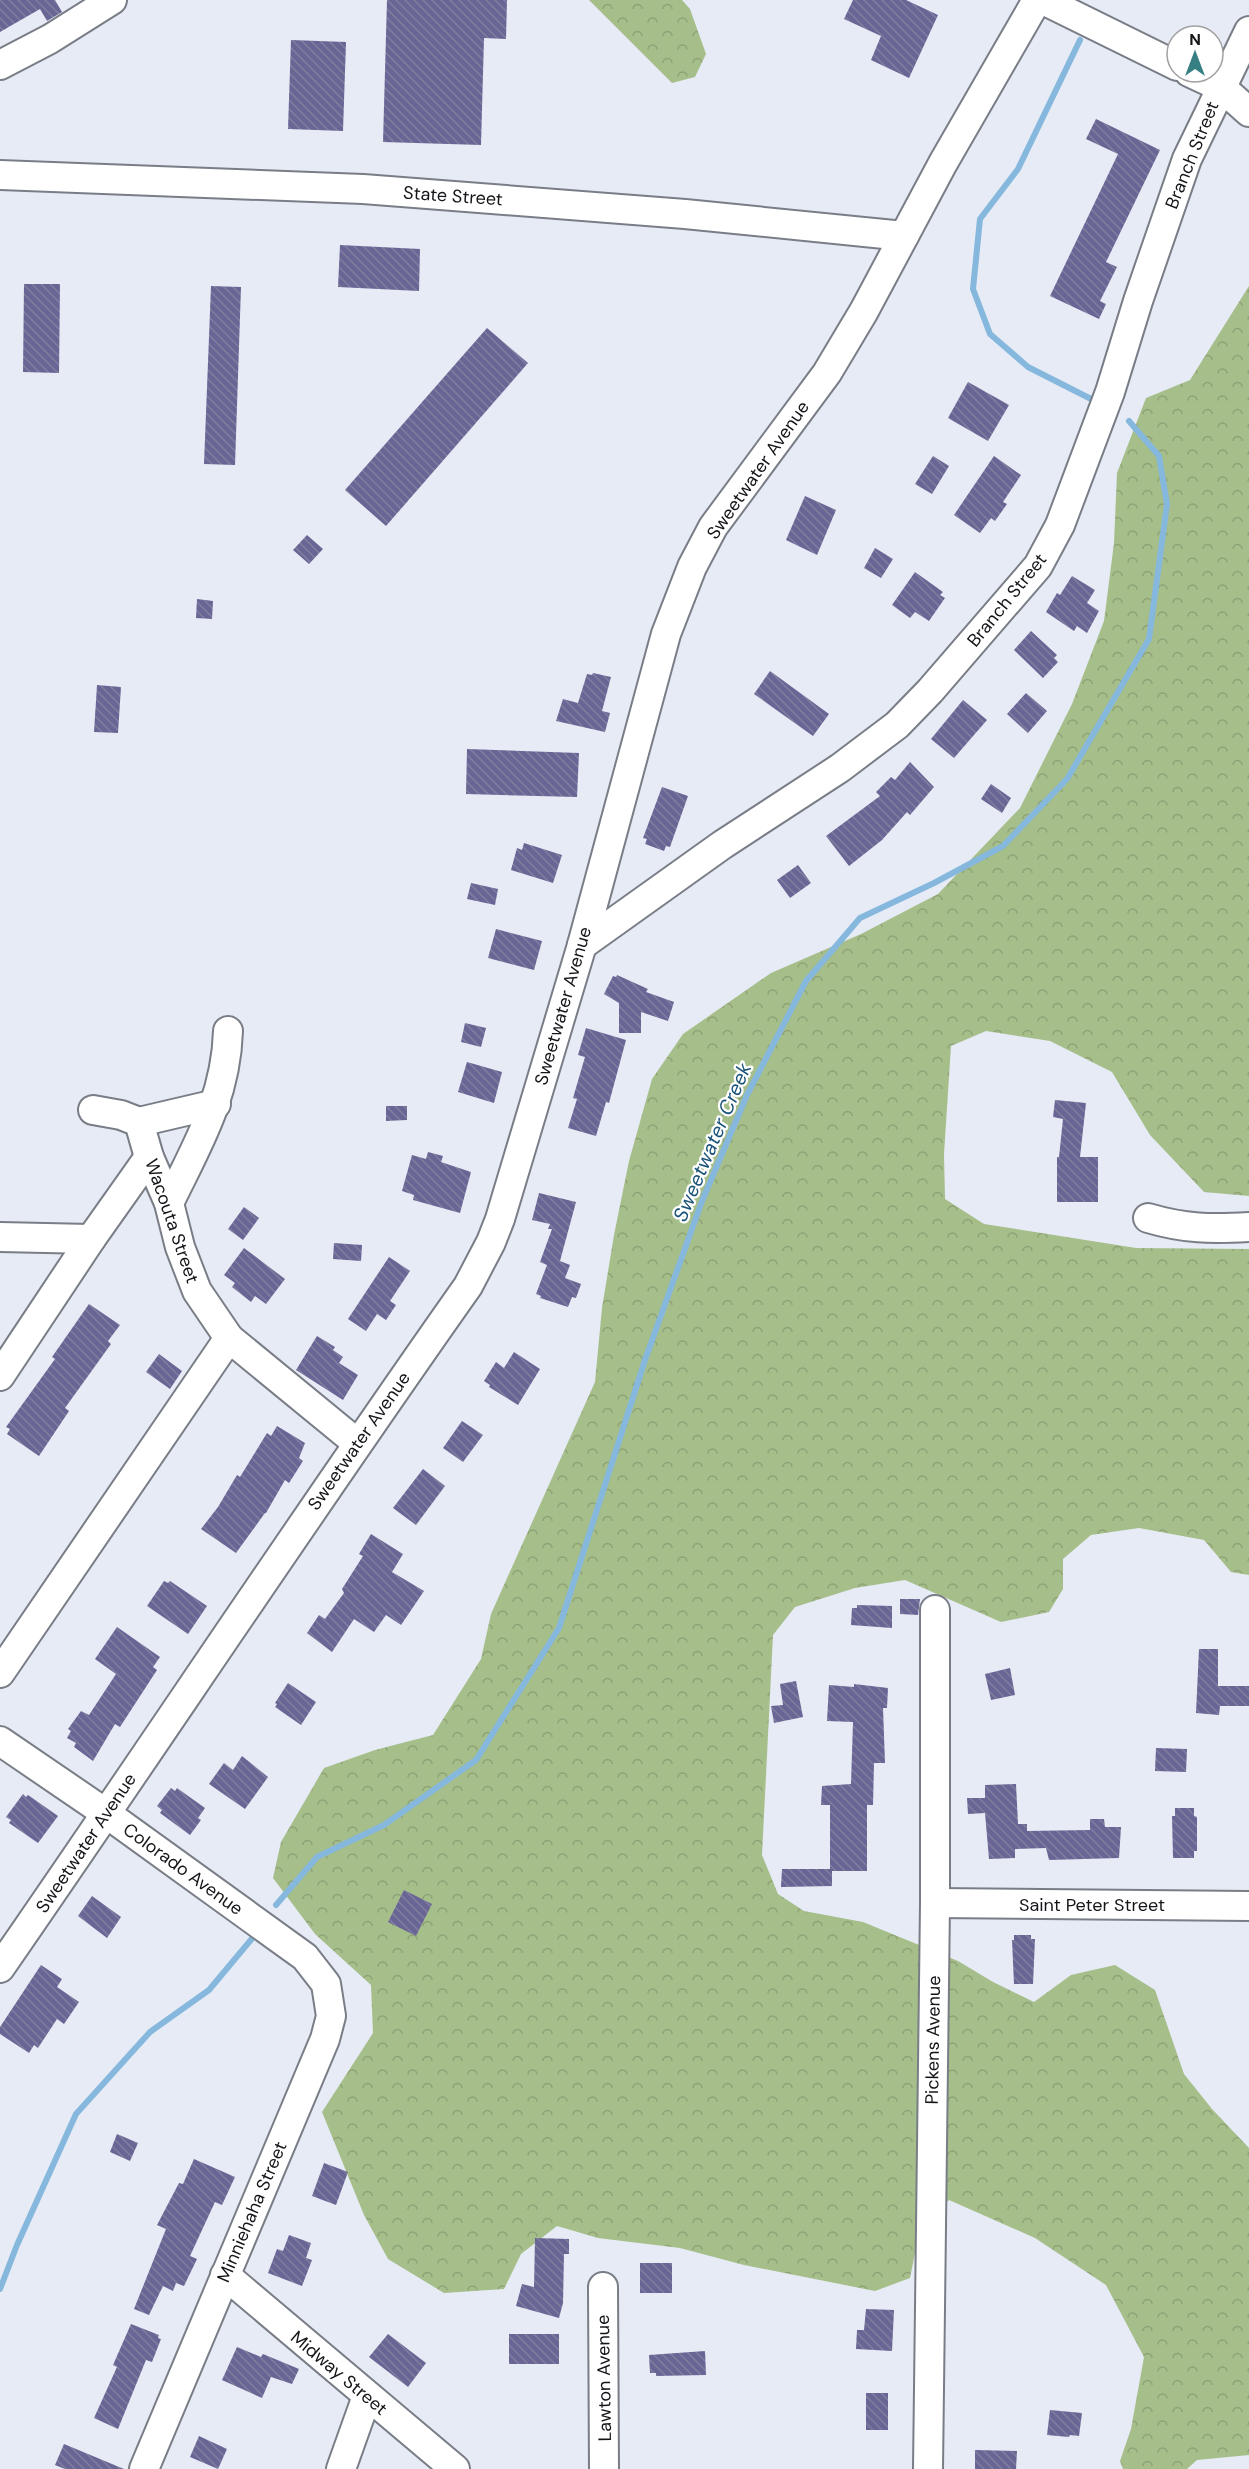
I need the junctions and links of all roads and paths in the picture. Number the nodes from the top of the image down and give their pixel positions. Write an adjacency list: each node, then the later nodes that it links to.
1 (112, 0): 6 (street)
2 (1037, 0): 11 (street, Sweetwater Avenue)
3 (1043, 0): 5 (street)
4 (1249, 32): 8 (street, Branch Street)
5 (1165, 60)
6 (0, 65)
7 (1215, 84): 8 (street)
8 (1221, 87): 9 (street); 12 (street, Branch Street)
9 (1249, 112)
10 (0, 175): 11 (street, State Street)
11 (904, 236): 12 (street, Sweetwater Avenue)
12 (582, 945): 25 (street, Sweetwater Avenue)
13 (228, 1031): 14 (street)
14 (216, 1104): 16 (street); 18 (street)
15 (93, 1110): 16 (street)
16 (139, 1122): 17 (street, Wacouta Street)
17 (149, 1157): 18 (street, Wacouta Street); 22 (street)
18 (169, 1203): 23 (street, Wacouta Street)
19 (1148, 1218): 20 (street)
20 (1249, 1227)
21 (0, 1237): 22 (street)
22 (90, 1239): 24 (street)
23 (229, 1338): 25 (street, Wacouta Street); 27 (street)
24 (0, 1376)
25 (357, 1443): 29 (street, Sweetwater Avenue)
26 (935, 1610): 30 (street, Pickens Avenue)
27 (0, 1673)
28 (0, 1741): 29 (street, Colorado Avenue)
29 (107, 1814): 32 (street, Colorado Avenue); 33 (street, Sweetwater Avenue)
30 (935, 1904): 31 (street, Saint Peter Street); 41 (street, Pickens Avenue)
31 (1249, 1906)
32 (305, 1957): 34 (street, Minniehaha Street)
33 (0, 1968)
34 (225, 2275): 36 (street, Midway Street); 37 (street, Minniehaha Street)
35 (603, 2287): 40 (street, Lawton Avenue)
36 (367, 2396): 38 (street); 39 (street, Midway Street)
37 (144, 2469)
38 (341, 2469)
39 (455, 2469)
40 (604, 2469)
41 (928, 2469)

